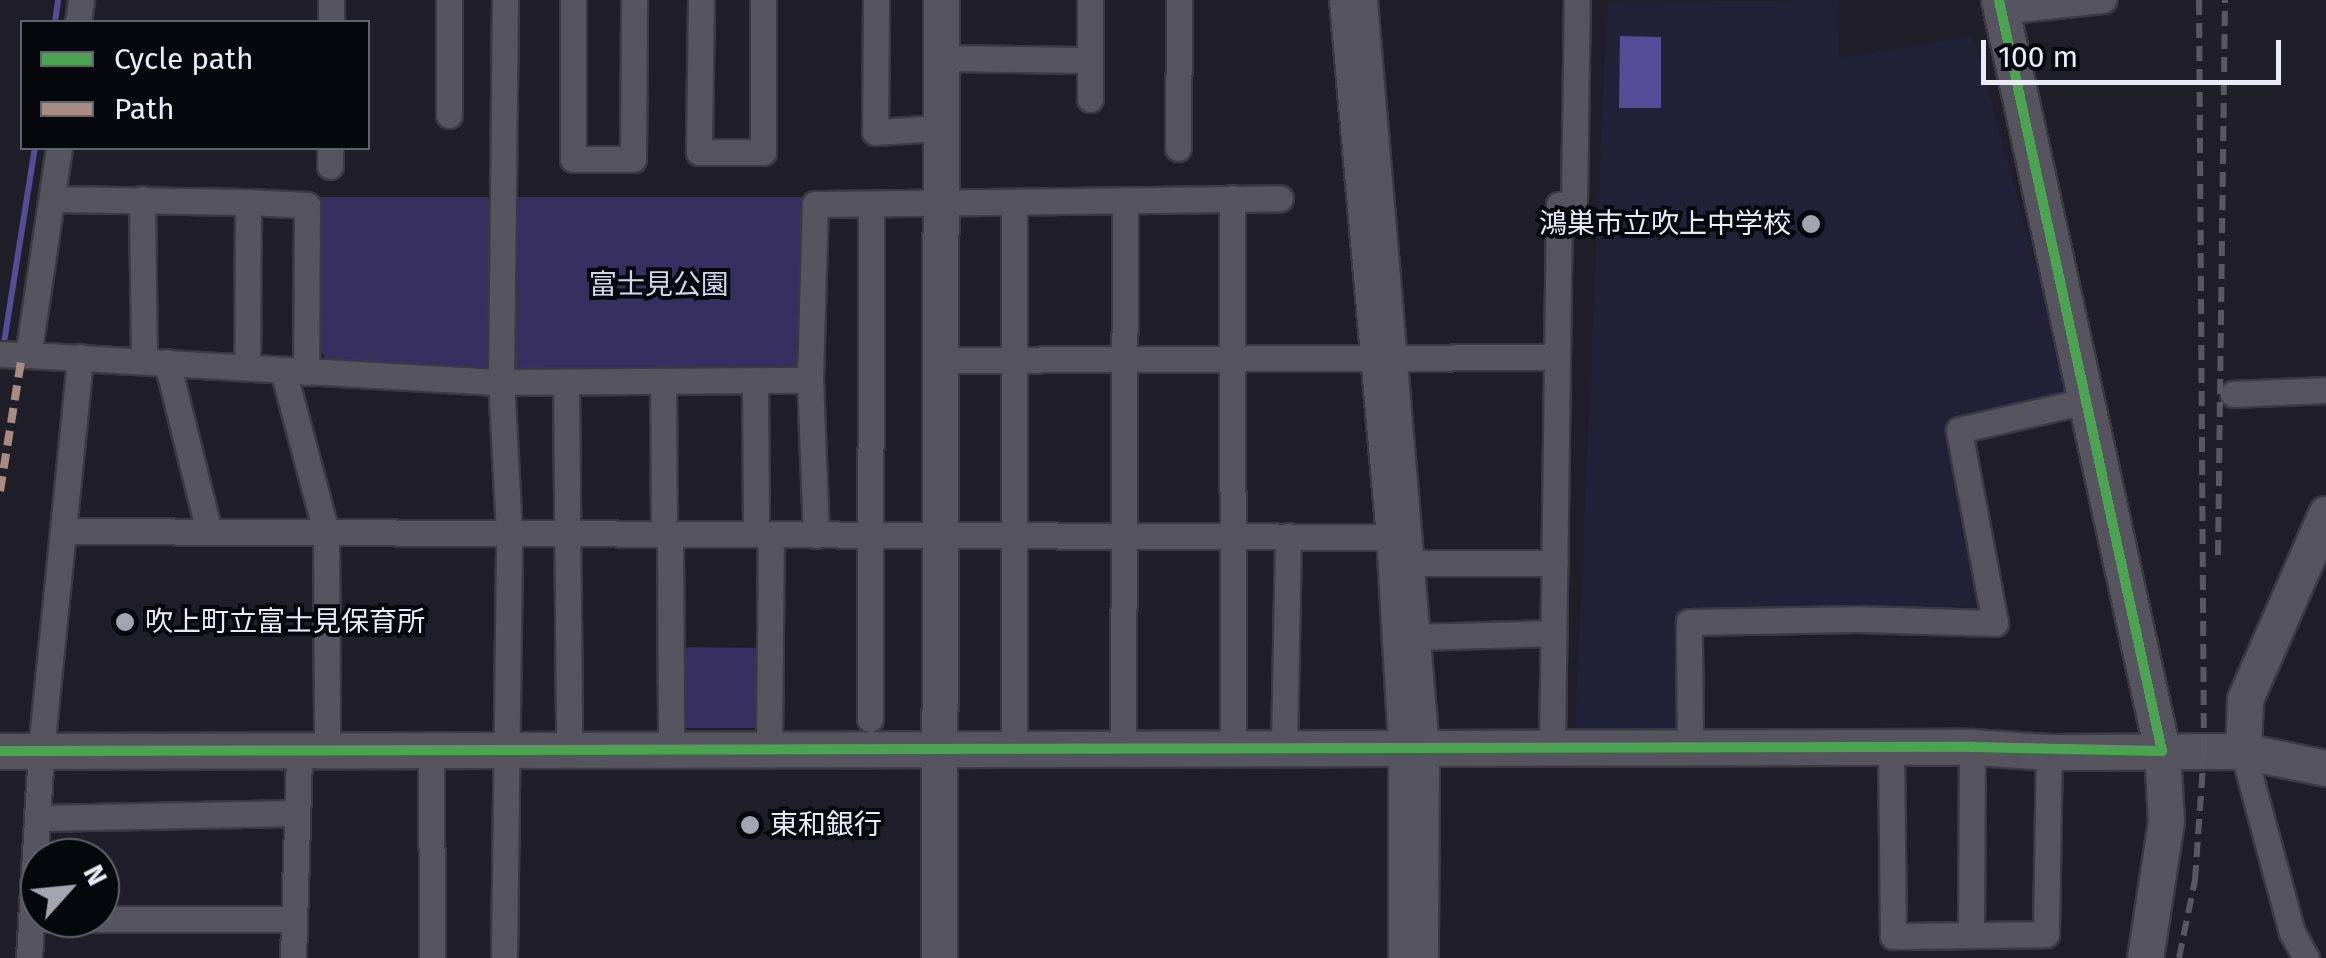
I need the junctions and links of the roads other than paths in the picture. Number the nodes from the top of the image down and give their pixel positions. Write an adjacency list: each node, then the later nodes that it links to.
1 (449, 0): 19 (street)
2 (505, 0): 47 (street)
3 (573, 0): 4 (street)
4 (634, 0)
5 (701, 0): 6 (street)
6 (764, 0)
7 (876, 0): 20 (street)
8 (941, 0): 16 (street)
9 (1090, 0): 17 (street)
10 (1179, 0): 21 (street)
11 (1342, 0): 35 (street)
12 (1364, 0): 35 (street)
13 (1577, 0): 36 (street)
14 (2103, 0): 15 (street)
15 (2000, 6): 51 (street)
16 (940, 58): 17 (street); 20 (street)
17 (1090, 60): 18 (street)
18 (1090, 99)
19 (449, 115)
20 (940, 128): 30 (street)
21 (1178, 148)
22 (58, 150): 25 (street)
23 (1232, 198): 24 (street); 27 (street); 38 (street)
24 (1280, 198)
25 (53, 199): 26 (street); 33 (street)
26 (142, 199): 28 (street); 41 (street)
27 (1125, 200): 29 (street); 37 (street)
28 (248, 202): 42 (street); 43 (street)
29 (1014, 202): 30 (street); 40 (street)
30 (941, 203): 31 (street); 39 (street)
31 (871, 205): 44 (street); 61 (street)
32 (0, 354): 33 (street)
33 (28, 355): 34 (street)
34 (80, 358): 41 (street); 53 (street)
35 (1386, 358): 36 (street); 38 (street); 67 (street); 68 (street)
36 (1557, 358): 69 (street)
37 (1126, 359): 38 (street); 40 (street); 64 (street)
38 (1235, 359): 65 (street)
39 (940, 360): 40 (street); 62 (street)
40 (1015, 360): 63 (street)
41 (156, 362): 42 (street); 54 (street)
42 (247, 367): 43 (street)
43 (294, 371): 47 (street); 55 (street)
44 (810, 380): 46 (street); 60 (street)
45 (663, 381): 46 (street); 48 (street); 58 (street)
46 (755, 381): 59 (street)
47 (500, 382): 48 (street); 56 (street)
48 (566, 382): 57 (street)
49 (2326, 390): 50 (street)
50 (2233, 394)
51 (2086, 401): 82 (street); 91 (street)
52 (2326, 514): 92 (street)
53 (63, 531): 54 (street); 86 (street)
54 (209, 532): 55 (street)
55 (326, 532): 56 (street); 87 (street)
56 (509, 533): 57 (street); 89 (street)
57 (569, 533): 58 (street); 90 (street)
58 (667, 534): 59 (street); 83 (street)
59 (763, 534): 60 (street); 84 (street)
60 (816, 534): 61 (street)
61 (870, 534): 62 (street); 72 (street)
62 (940, 535): 63 (street); 76 (street)
63 (1012, 535): 64 (street); 77 (street)
64 (1122, 536): 65 (street); 78 (street)
65 (1234, 536): 66 (street); 79 (street)
66 (1288, 536): 67 (street); 80 (street)
67 (1389, 537): 81 (street)
68 (1410, 563): 69 (street); 71 (street)
69 (1555, 563): 70 (street)
70 (1554, 632): 71 (street); 73 (street)
71 (1416, 637): 81 (street)
72 (870, 719)
73 (1552, 747): 81 (street); 82 (street)
74 (1891, 747): 75 (street); 82 (street); 100 (street)
75 (1972, 747): 93 (street); 100 (street)
76 (940, 748): 77 (street); 84 (street); 104 (street)
77 (1014, 748): 78 (street)
78 (1122, 748): 79 (street)
79 (1233, 748): 80 (street)
80 (1284, 748): 81 (street)
81 (1413, 748): 105 (street); 106 (street)
82 (1690, 748)
83 (671, 749): 84 (street); 90 (street)
84 (769, 749)
85 (0, 750): 86 (street)
86 (41, 750): 87 (street); 96 (street)
87 (313, 750): 88 (street); 95 (street)
88 (431, 750): 89 (street); 102 (street)
89 (504, 750): 90 (street); 103 (street)
90 (569, 750)
91 (2162, 751): 92 (street); 93 (street); 107 (street)
92 (2242, 751): 94 (street); 108 (street)
93 (2049, 752): 100 (street)
94 (2326, 768)
95 (297, 814): 96 (street); 99 (street)
96 (37, 818): 97 (street)
97 (36, 838)
98 (120, 919): 99 (street)
99 (294, 919): 101 (street)
100 (1971, 935)
101 (293, 958)
102 (432, 958)
103 (504, 958)
104 (938, 958)
105 (1401, 958)
106 (1425, 958)
107 (2144, 958)
108 (2306, 958)

